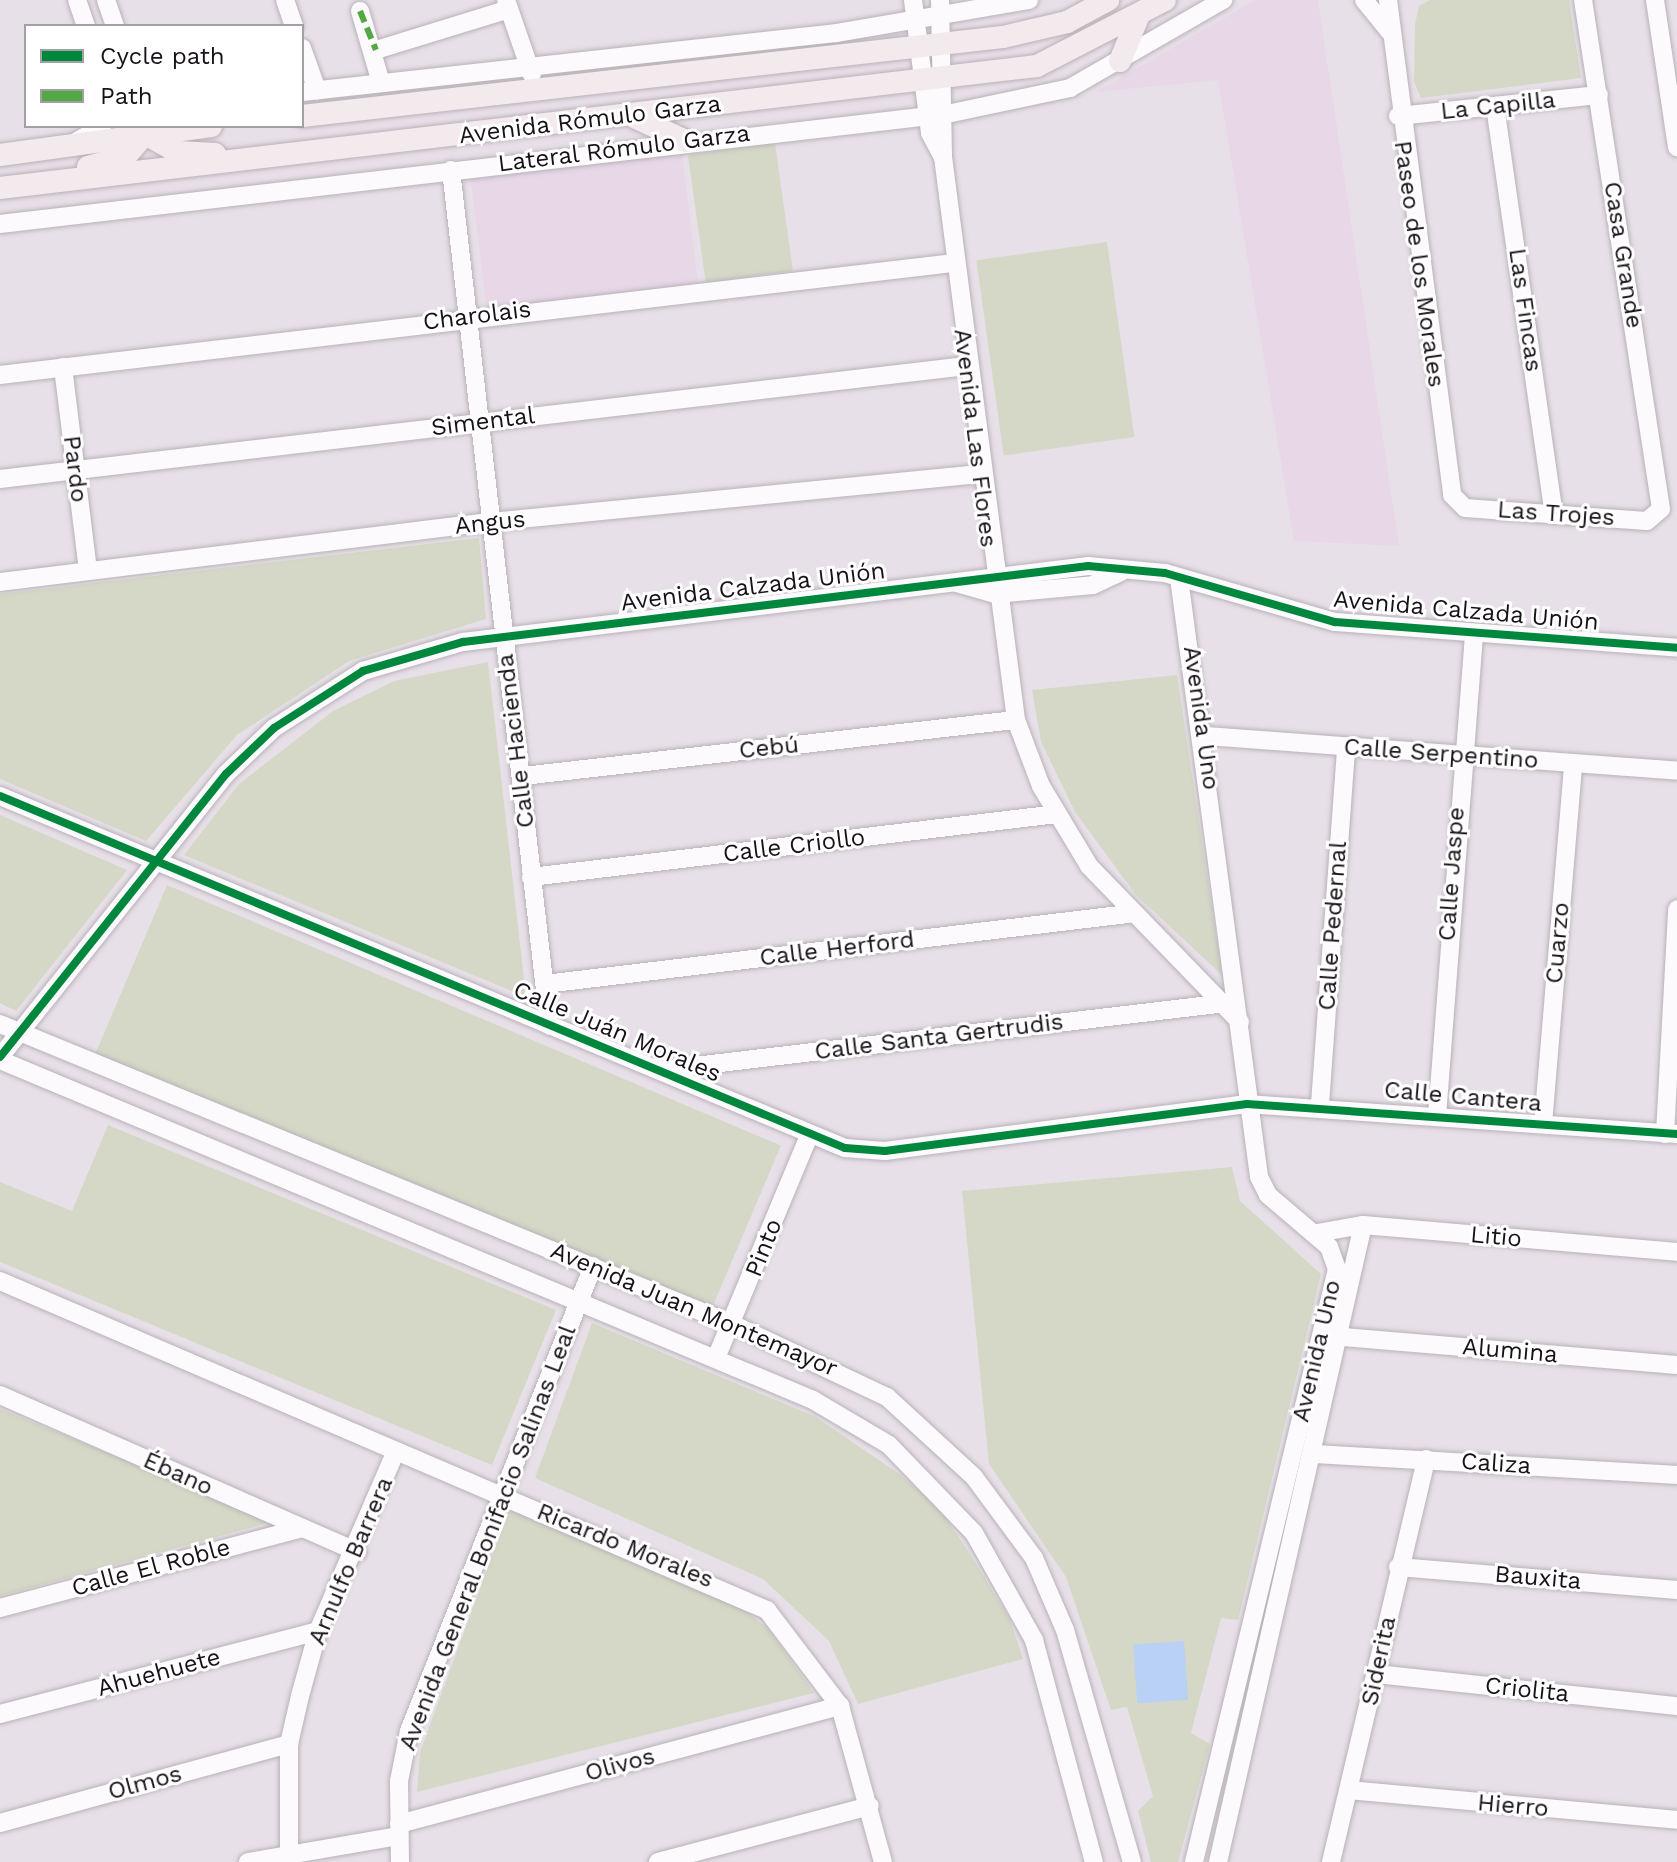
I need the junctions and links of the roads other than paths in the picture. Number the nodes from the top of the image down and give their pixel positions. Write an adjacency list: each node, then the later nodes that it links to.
1 (77, 0): 19 (street)
2 (106, 0): 20 (street)
3 (285, 0): 21 (street)
4 (913, 0): 17 (street, Avenida Las Flores)
5 (1029, 0): 14 (street)
6 (1108, 0): 18 (main road, Avenida Rómulo Garza)
7 (1165, 0): 16 (main road, Avenida Rómulo Garza)
8 (1223, 0): 27 (street, Lateral Rómulo Garza)
9 (1364, 0): 22 (street)
10 (1388, 0): 22 (street, Paseo de los Morales)
11 (1583, 0): 34 (street, Casa Grande)
12 (1655, 0): 41 (street)
13 (508, 4): 25 (street); 28 (street)
14 (941, 9): 17 (street); 23 (street, Avenida Las Flores)
15 (360, 11): 25 (street)
16 (1139, 15): 27 (main road); 29 (main road, Avenida Rómulo Garza)
17 (915, 21): 24 (street, Avenida Las Flores); 28 (street)
18 (1067, 22): 23 (main road, Avenida Rómulo Garza); 29 (main road)
19 (85, 24)
20 (114, 24)
21 (293, 24)
22 (1390, 32): 39 (street, Paseo de los Morales)
23 (944, 43): 24 (main road, Avenida Rómulo Garza); 29 (street, Avenida Las Flores)
24 (918, 46): 30 (street, Avenida Las Flores); 32 (main road, Avenida Rómulo Garza)
25 (376, 50): 31 (street)
26 (304, 59): 33 (street)
27 (1120, 61): 36 (street, Lateral Rómulo Garza)
28 (530, 67): 31 (street); 32 (street)
29 (945, 73): 30 (main road, Avenida Rómulo Garza); 36 (street, Avenida Las Flores)
30 (922, 81): 38 (main road, Avenida Rómulo Garza); 40 (street, Avenida Las Flores)
31 (381, 83): 33 (street)
32 (535, 89): 37 (main road, Avenida Rómulo Garza)
33 (310, 91)
34 (1599, 95): 35 (street, La Capilla); 64 (street, Casa Grande)
35 (1495, 106): 39 (street, La Capilla); 65 (street, Las Fincas)
36 (947, 114): 40 (street, Lateral Rómulo Garza); 50 (street, Avenida Las Flores)
37 (304, 116)
38 (633, 116): 45 (main road); 48 (main road, Avenida Rómulo Garza)
39 (1398, 116): 63 (street, Paseo de los Morales)
40 (927, 117): 45 (street, Lateral Rómulo Garza); 50 (street, Avenida Las Flores)
41 (1675, 119): 47 (street)
42 (99, 128): 46 (street)
43 (164, 128): 44 (main road)
44 (141, 129): 46 (main road); 48 (main road); 52 (main road)
45 (686, 141): 51 (street, Lateral Rómulo Garza)
46 (70, 145): 49 (main road)
47 (1677, 147)
48 (318, 150): 52 (main road, Avenida Rómulo Garza)
49 (0, 155)
50 (943, 157): 54 (street, Avenida Las Flores)
51 (451, 170): 53 (street, Lateral Rómulo Garza); 55 (street, Calle Hacienda)
52 (0, 186)
53 (0, 224)
54 (954, 263): 55 (street, Charolais); 56 (street, Avenida Las Flores)
55 (467, 317): 57 (street, Charolais); 59 (street, Calle Hacienda)
56 (966, 366): 59 (street, Simental); 61 (street, Avenida Las Flores)
57 (63, 367): 58 (street, Charolais); 60 (street, Pardo)
58 (0, 375)
59 (478, 422): 60 (street, Simental); 66 (street, Calle Hacienda)
60 (75, 470): 62 (street, Simental); 67 (street, Pardo)
61 (981, 474): 66 (street, Angus); 69 (street, Avenida Las Flores)
62 (0, 479)
63 (1452, 495): 65 (street, Las Trojes)
64 (1661, 509): 65 (street, Las Trojes)
65 (1554, 515)
66 (490, 522): 67 (street, Angus); 75 (street, Calle Hacienda)
67 (88, 570): 71 (street, Angus)
68 (1121, 572): 69 (street, Avenida Calzada Unión); 70 (street, Avenida Calzada Unión); 73 (street, Avenida Calzada Unión)
69 (992, 574): 72 (street, Avenida Calzada Unión); 73 (street, Avenida Las Flores)
70 (1179, 578): 74 (street, Avenida Calzada Unión); 78 (street, Avenida Uno)
71 (0, 582)
72 (956, 583): 73 (street, Avenida Calzada Unión); 75 (street, Avenida Calzada Unión)
73 (995, 594): 77 (street, Avenida Las Flores)
74 (1474, 633): 76 (street, Avenida Calzada Unión); 80 (street, Calle Jaspe)
75 (504, 637): 83 (street, Calle Hacienda); 86 (street, Avenida Calzada Unión)
76 (1677, 648)
77 (1016, 720): 83 (street, Cebú); 85 (street, Avenida Las Flores)
78 (1205, 736): 79 (street, Calle Serpentino); 92 (street, Avenida Uno)
79 (1346, 747): 80 (street, Calle Serpentino); 99 (street, Calle Pedernal)
80 (1459, 755): 81 (street, Calle Serpentino); 100 (street, Calle Jaspe)
81 (1573, 763): 82 (street, Calle Serpentino); 101 (street, Cuarzo)
82 (1677, 771)
83 (523, 776): 87 (street, Calle Hacienda)
84 (0, 796): 86 (street, Calle Juán Morales)
85 (1057, 814): 87 (street, Calle Criollo); 89 (street, Avenida Las Flores)
86 (157, 862): 94 (street, Calle Juán Morales); 95 (street, Avenida Calzada Unión)
87 (531, 877): 90 (street, Calle Hacienda)
88 (1677, 909): 102 (street)
89 (1128, 914): 90 (street, Calle Herford); 91 (street, Avenida Las Flores)
90 (545, 984): 94 (street, Calle Hacienda)
91 (1218, 1004): 92 (street, Avenida Las Flores); 97 (street, Calle Santa Gertrudis)
92 (1240, 1022): 98 (street, Avenida Uno)
93 (0, 1024): 95 (street, Avenida Juan Montemayor)
94 (549, 1025): 97 (street, Calle Juán Morales)
95 (19, 1032): 96 (street, Avenida Calzada Unión); 107 (street, Avenida Juan Montemayor)
96 (0, 1059): 109 (street, Avenida Juan Montemayor)
97 (660, 1071): 103 (street, Calle Juán Morales)
98 (1247, 1104): 99 (street, Calle Cantera); 103 (street, Calle Juán Morales); 105 (street, Avenida Uno)
99 (1320, 1104): 100 (street, Calle Cantera)
100 (1437, 1116): 101 (street, Calle Cantera)
101 (1543, 1124): 102 (street, Calle Cantera)
102 (1671, 1134)
103 (809, 1136): 110 (street, Pinto)
104 (1363, 1225): 105 (street, Litio); 106 (street, Litio); 111 (street, Avenida Uno)
105 (1317, 1233): 145 (street, Avenida Uno)
106 (1677, 1252)
107 (593, 1266): 109 (street, Avenida General Bonifacio Salinas Leal); 110 (street, Avenida Juan Montemayor)
108 (0, 1281): 115 (street, Ricardo Morales)
109 (580, 1302): 112 (street, Avenida Juan Montemayor); 119 (street, Avenida General Bonifacio Salinas Leal)
110 (734, 1325): 112 (street, Pinto); 125 (street, Avenida Juan Montemayor)
111 (1343, 1337): 113 (street, Alumina); 116 (street, Avenida Uno)
112 (716, 1358): 127 (street, Avenida Juan Montemayor)
113 (1677, 1365)
114 (0, 1395): 120 (street, Ébano)
115 (396, 1451): 119 (street, Ricardo Morales); 121 (street, Arnulfo Barrera)
116 (1315, 1454): 117 (street, Caliza); 146 (street, Avenida Uno)
117 (1426, 1459): 118 (street, Caliza); 122 (street, Siderita)
118 (1677, 1475)
119 (502, 1495): 129 (street, Ricardo Morales); 137 (street, Avenida General Bonifacio Salinas Leal)
120 (302, 1528): 121 (street, Ébano); 124 (street, Calle El Roble)
121 (357, 1552): 126 (street, Arnulfo Barrera)
122 (1398, 1567): 123 (street, Bauxita); 128 (street, Siderita)
123 (1677, 1590)
124 (0, 1608)
125 (1065, 1630): 127 (street); 144 (street, Avenida Juan Montemayor)
126 (318, 1631): 131 (street, Ahuehuete); 132 (street, Arnulfo Barrera)
127 (1034, 1640): 143 (street, Avenida Juan Montemayor)
128 (1376, 1674): 130 (street, Criolita); 133 (street, Siderita)
129 (840, 1706): 134 (street, Ricardo Morales); 137 (street, Olivos)
130 (1677, 1706)
131 (0, 1714)
132 (289, 1744): 136 (street, Olmos); 138 (street, Arnulfo Barrera)
133 (1349, 1790): 135 (street, Hierro); 147 (street, Siderita)
134 (870, 1806): 141 (street); 142 (street, Ricardo Morales)
135 (1677, 1820)
136 (0, 1823)
137 (399, 1830): 138 (street, Olivos); 140 (street, Avenida General Bonifacio Salinas Leal)
138 (289, 1857): 139 (street, Olivos)
139 (248, 1862)
140 (400, 1862)
141 (658, 1862)
142 (883, 1862)
143 (1094, 1862)
144 (1132, 1862)
145 (1194, 1862)
146 (1218, 1862)
147 (1331, 1862)

